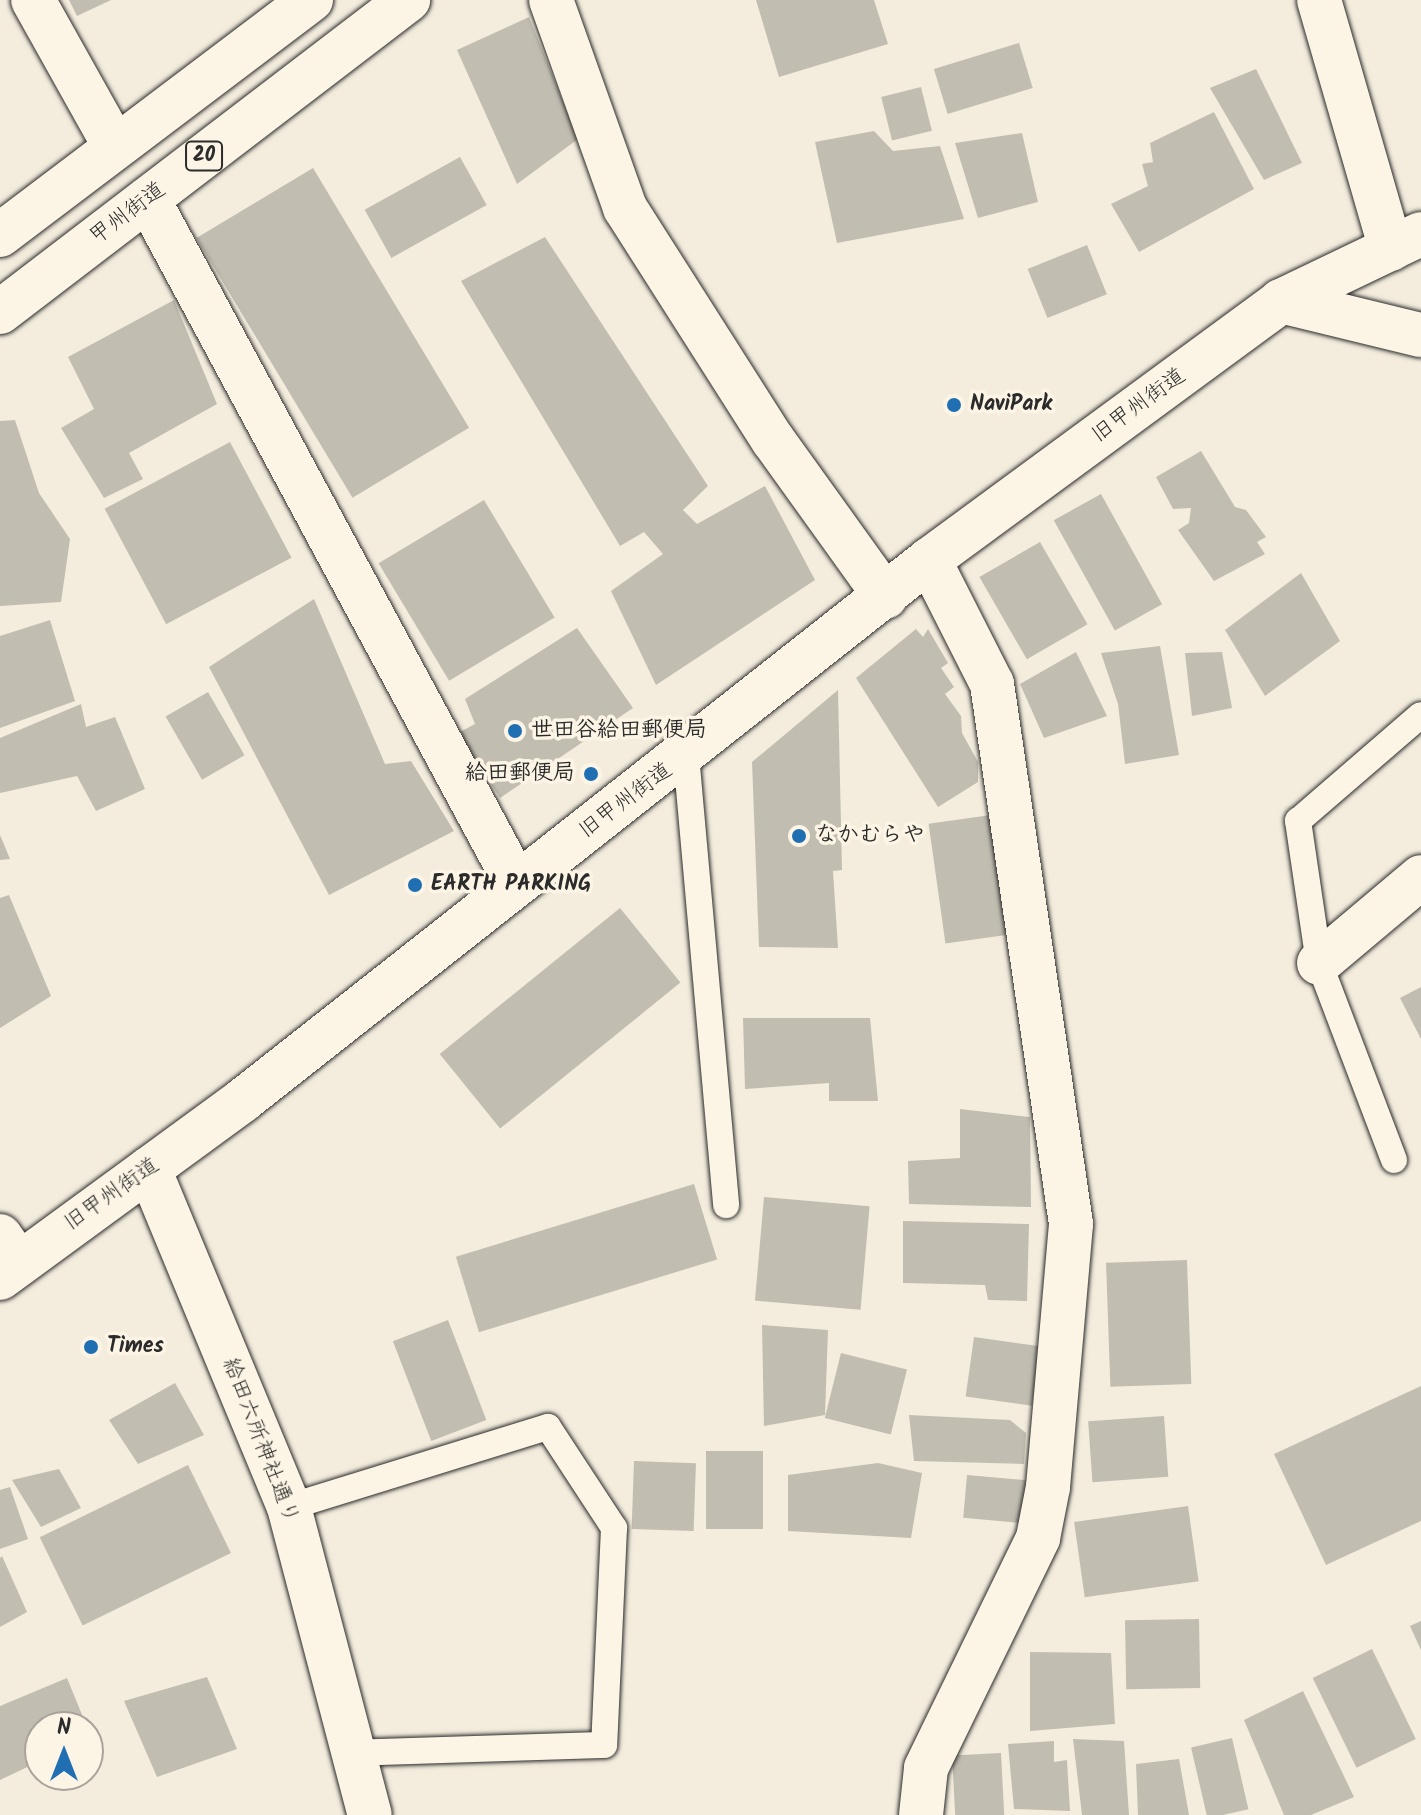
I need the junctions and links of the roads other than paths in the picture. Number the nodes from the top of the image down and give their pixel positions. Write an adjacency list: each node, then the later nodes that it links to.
1 (33, 0): 6 (main road)
2 (311, 0): 6 (main road)
3 (408, 0): 7 (main road, 甲州街道 / 20)
4 (551, 0): 14 (main road)
5 (1319, 0): 9 (main road)
6 (115, 147): 8 (main road)
7 (148, 199): 11 (main road, 甲州街道 / 20); 18 (main road)
8 (0, 235)
9 (1406, 242): 10 (main road, 旧甲州街道)
10 (1281, 301): 12 (main road); 13 (main road, 旧甲州街道)
11 (0, 312)
12 (1421, 335)
13 (929, 560): 14 (main road, 旧甲州街道); 27 (main road)
14 (886, 597): 16 (main road, 旧甲州街道)
15 (1421, 715): 19 (lane)
16 (686, 755): 18 (main road, 旧甲州街道); 22 (lane)
17 (1421, 877): 19 (main road)
18 (516, 883): 21 (main road, 旧甲州街道)
19 (1319, 963): 20 (lane)
20 (1394, 1160)
21 (149, 1169): 23 (main road, 旧甲州街道); 24 (main road, 給田六所神社通り)
22 (726, 1205)
23 (6, 1259)
24 (289, 1507): 25 (main road, 給田六所神社通り); 25 (lane)
25 (353, 1753): 26 (main road, 給田六所神社通り)
26 (370, 1815)
27 (921, 1815)

